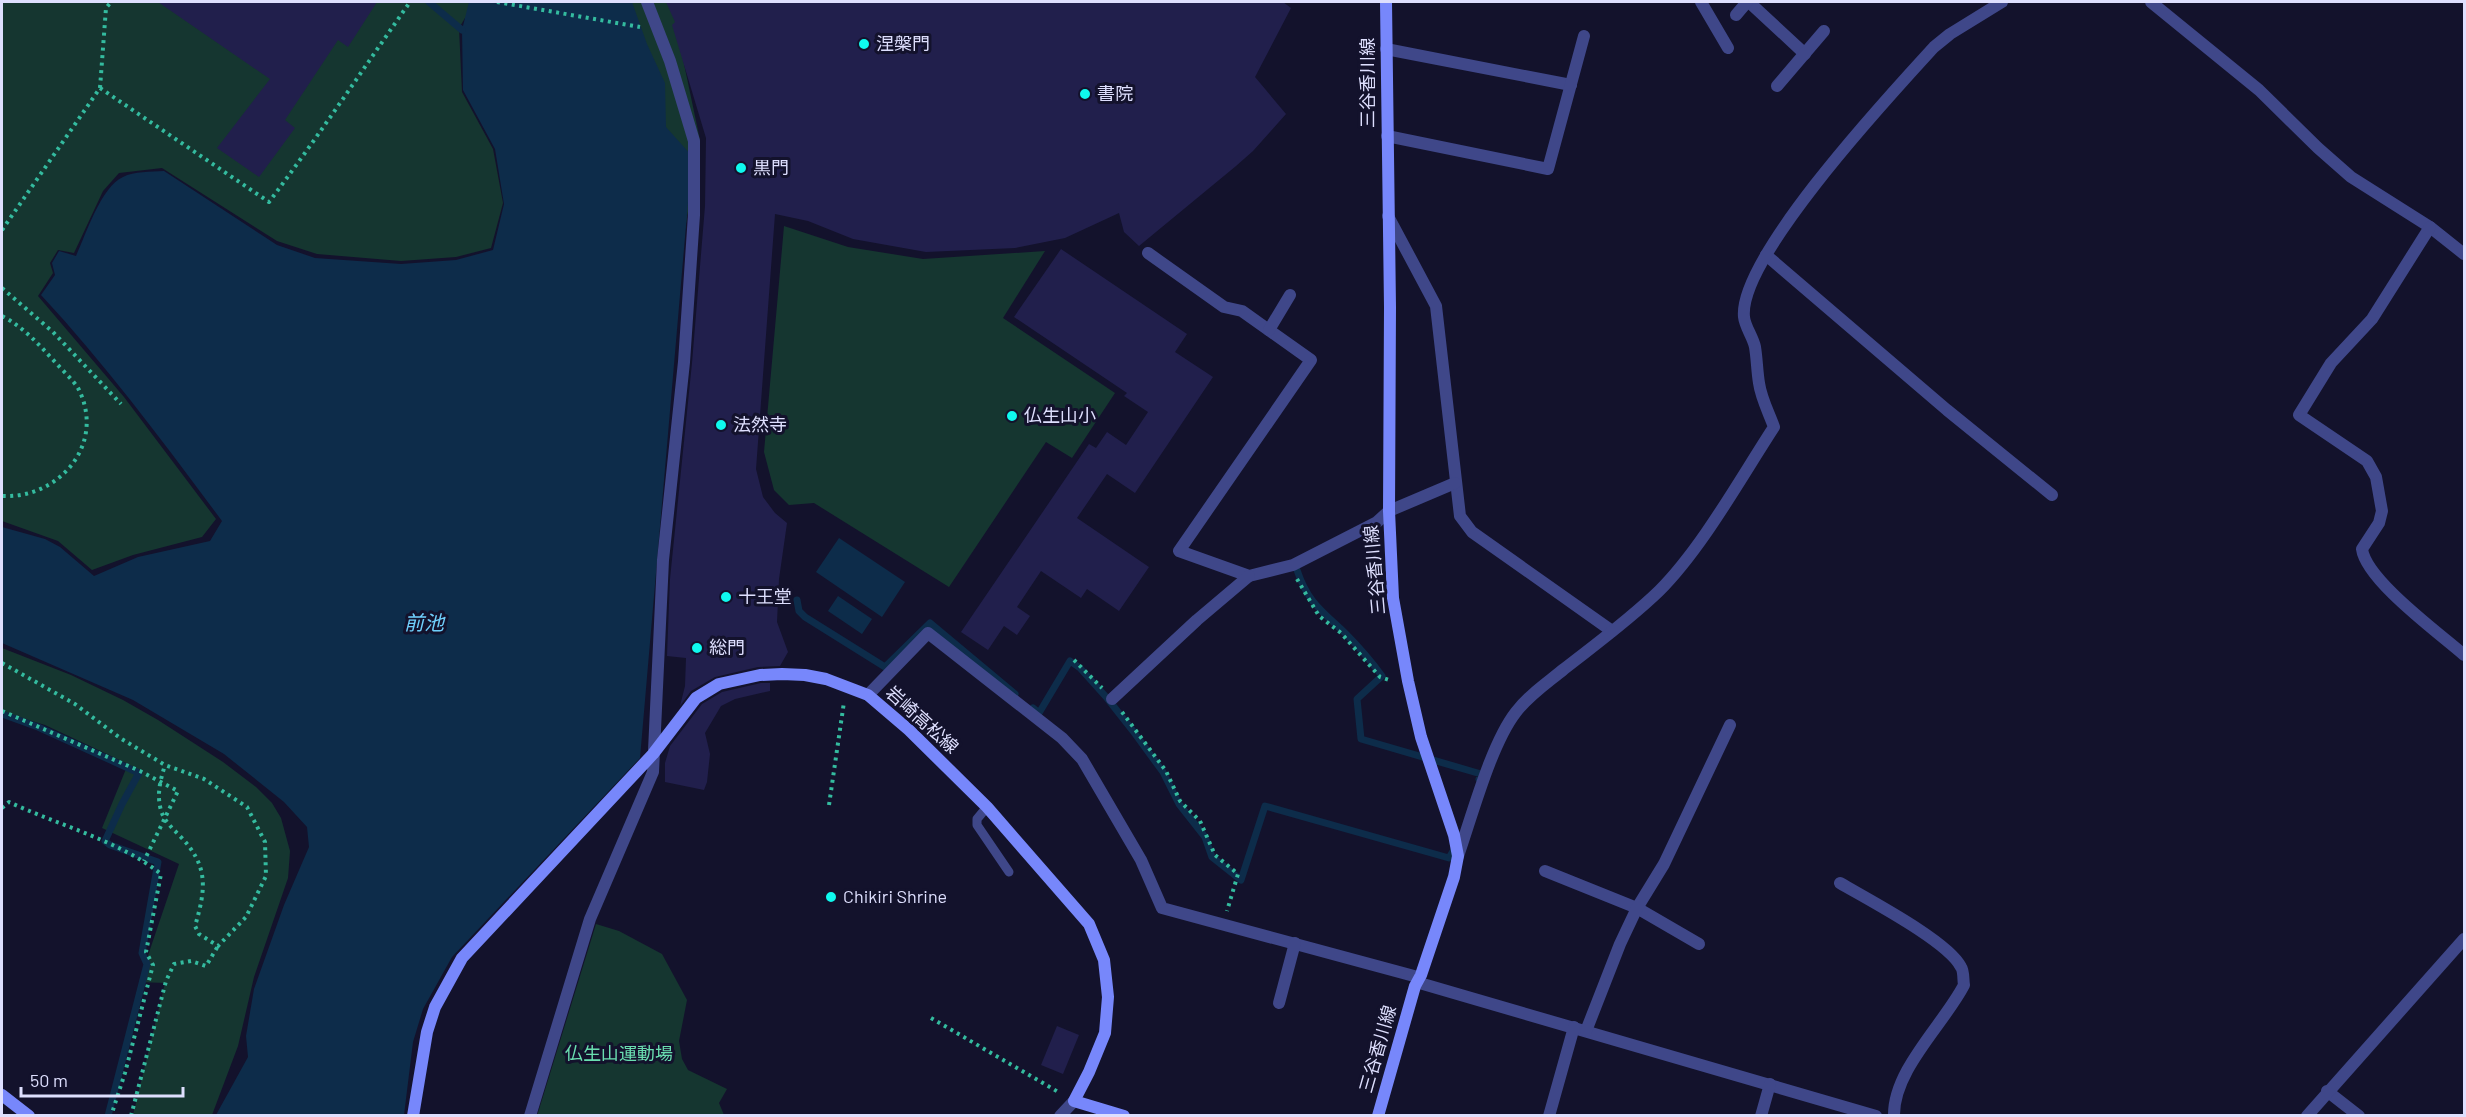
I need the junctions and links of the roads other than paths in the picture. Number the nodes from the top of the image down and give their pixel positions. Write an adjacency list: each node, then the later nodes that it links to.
1 (647, 2): 32 (street)
2 (1386, 2): 11 (main road, 三谷香川線)
3 (1701, 2): 10 (street)
4 (1748, 2): 7 (street); 12 (street)
5 (2002, 2): 20 (street)
6 (2151, 2): 17 (street)
7 (1736, 15)
8 (1824, 31): 12 (street)
9 (1584, 36): 13 (street)
10 (1728, 48)
11 (1386, 49): 13 (street); 15 (main road, 三谷香川線)
12 (1804, 54): 14 (street)
13 (1571, 85): 15 (street)
14 (1777, 86)
15 (1387, 136): 16 (main road, 三谷香川線)
16 (1388, 216): 23 (street); 25 (main road, 三谷香川線)
17 (2430, 227): 19 (street); 28 (street)
18 (1148, 253): 22 (street)
19 (2464, 254)
20 (1766, 255): 24 (street); 27 (street)
21 (1290, 295): 22 (street)
22 (1269, 330): 26 (street)
23 (1455, 483): 25 (street); 27 (street)
24 (2052, 495)
25 (1389, 511): 26 (street); 34 (main road, 三谷香川線)
26 (1249, 576): 30 (street)
27 (1612, 631): 34 (street)
28 (2464, 655)
29 (868, 695): 32 (main road, 岩崎高松線); 33 (main road, 岩崎高松線); 40 (street)
30 (1112, 699)
31 (1730, 724): 38 (street)
32 (653, 754): 50 (main road, 岩崎高松線); 51 (street)
33 (987, 807): 36 (lane); 48 (main road, 岩崎高松線)
34 (1458, 856): 42 (main road, 三谷香川線)
35 (1545, 871): 38 (street)
36 (1009, 872)
37 (1840, 883): 58 (street)
38 (1637, 908): 41 (street); 44 (street)
39 (2464, 939): 46 (street)
40 (1295, 943): 42 (street); 43 (street)
41 (1699, 944)
42 (1418, 980): 44 (street); 54 (main road, 三谷香川線)
43 (1279, 1003)
44 (1580, 1029): 45 (street); 55 (street)
45 (1770, 1084): 56 (street); 57 (street)
46 (2327, 1091): 59 (street); 60 (street)
47 (2, 1095): 49 (main road)
48 (1074, 1101): 52 (street); 53 (main road)
49 (29, 1116)
50 (413, 1116)
51 (530, 1116)
52 (1060, 1116)
53 (1124, 1116)
54 (1378, 1116)
55 (1549, 1116)
56 (1761, 1116)
57 (1876, 1116)
58 (1894, 1116)
59 (2307, 1116)
60 (2360, 1116)

